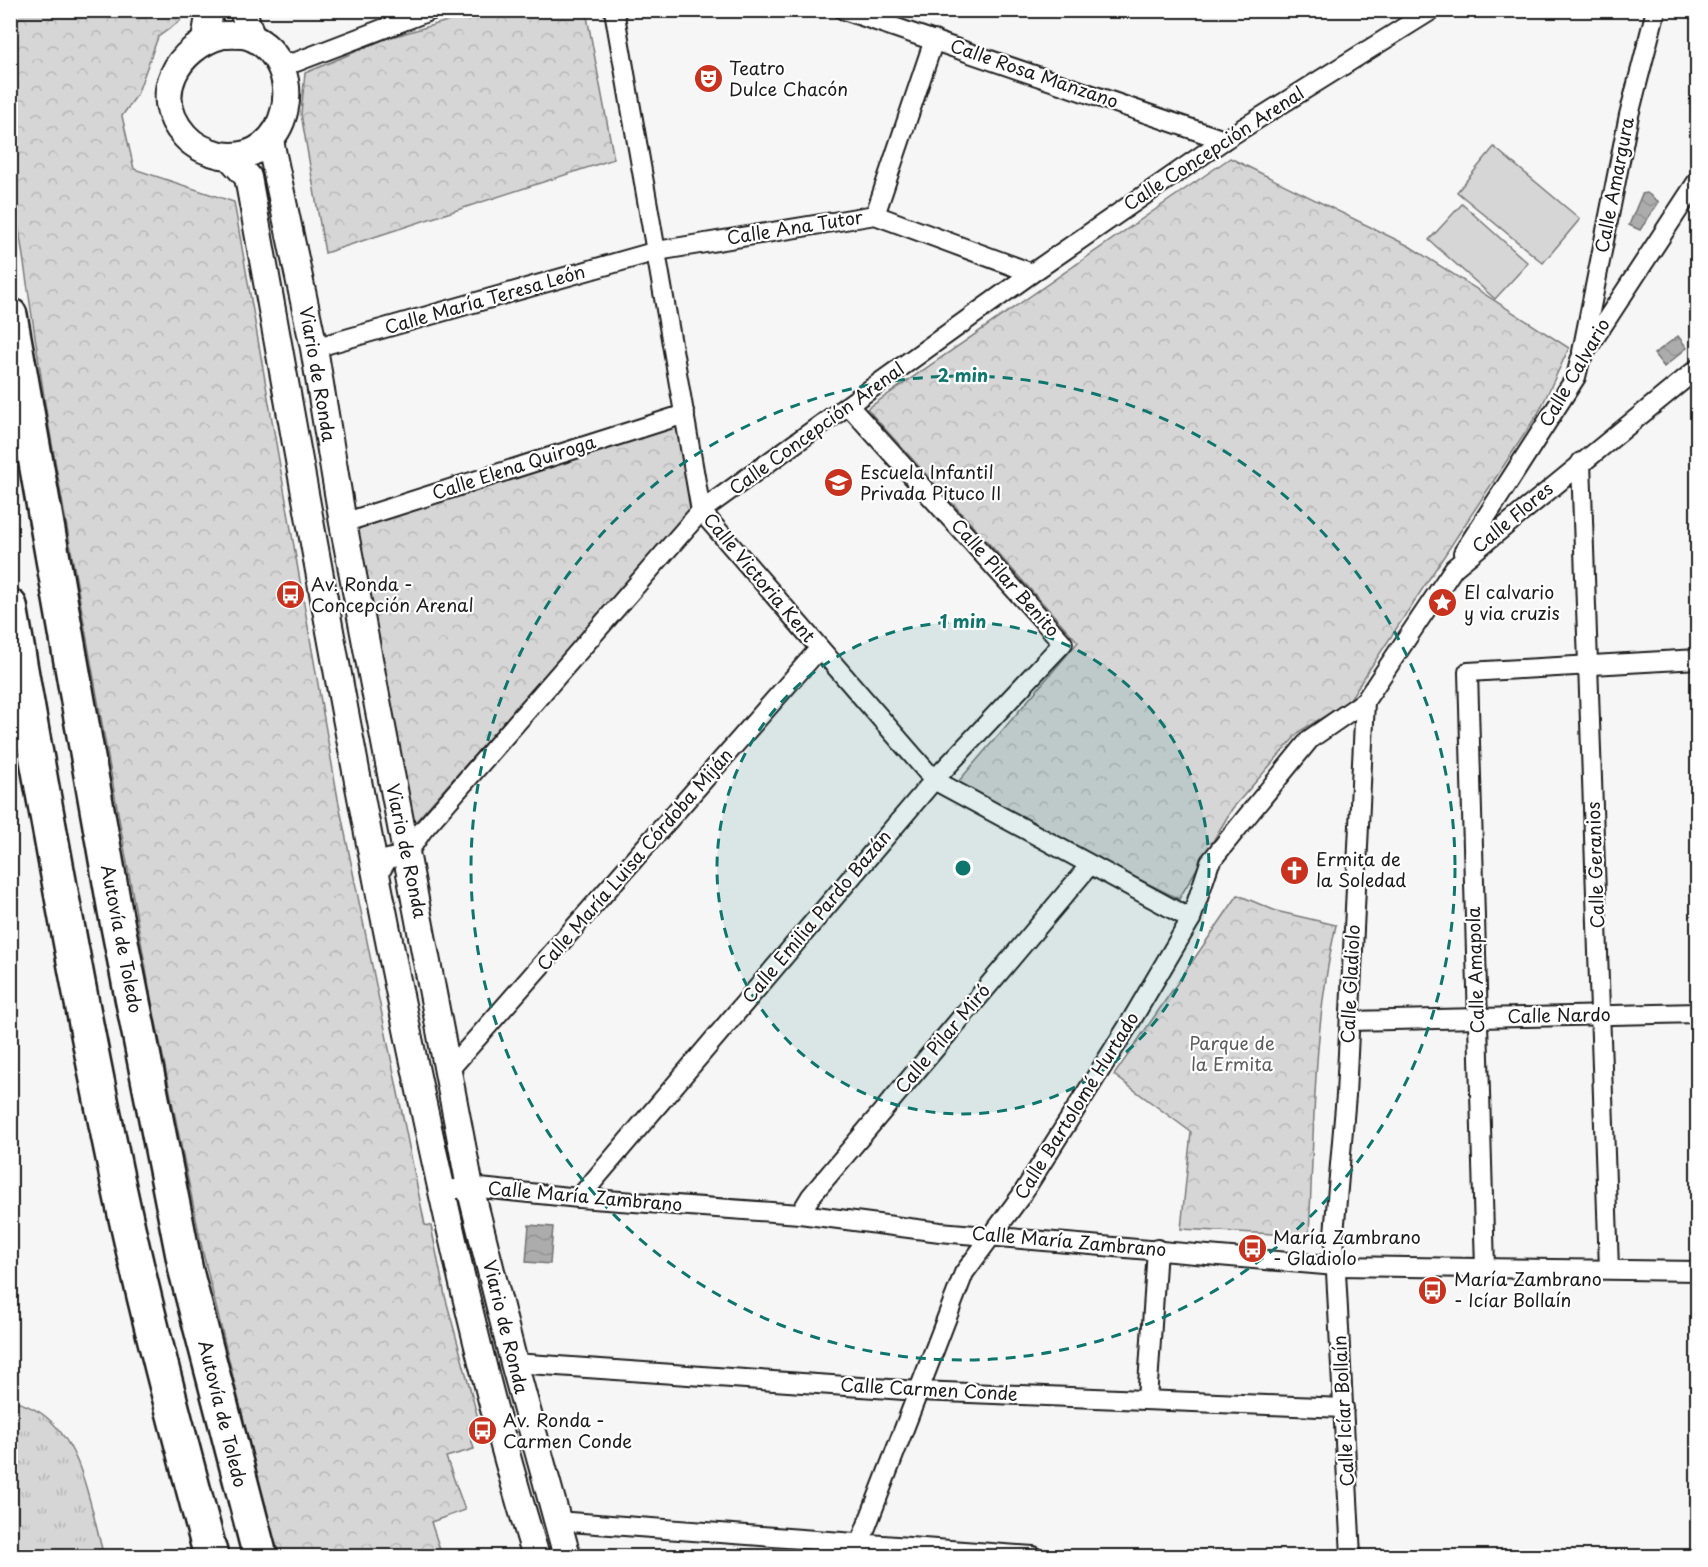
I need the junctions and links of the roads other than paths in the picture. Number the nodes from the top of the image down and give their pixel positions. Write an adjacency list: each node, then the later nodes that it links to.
1 (210, 10): 9 (main road)
2 (243, 10): 8 (main road)
3 (432, 10): 11 (street)
4 (614, 10): 17 (street, Calle Victoria Kent)
5 (844, 10): 10 (street, Calle Rosa Manzano)
6 (1432, 10): 12 (street, Calle Concepción Arenal)
7 (1656, 10): 21 (street, Calle Amargura)
8 (251, 37): 9 (main road); 11 (main road)
9 (205, 40): 14 (main road)
10 (934, 40): 12 (street, Calle Rosa Manzano); 16 (street)
11 (278, 63): 13 (main road)
12 (1224, 140): 18 (street, Calle Concepción Arenal)
13 (270, 141): 14 (main road); 20 (main road, Viario de Ronda)
14 (229, 156): 38 (main road, Viario de Ronda)
15 (1698, 180): 21 (street, Calle Calvario)
16 (875, 215): 17 (street, Calle Ana Tutor); 18 (street, Calle Ana Tutor)
17 (657, 252): 20 (street, Calle María Teresa León); 24 (street, Calle Victoria Kent)
18 (1032, 273): 23 (street, Calle Concepción Arenal)
19 (10, 315): 62 (highway, Autovía de Toledo)
20 (314, 348): 27 (main road, Viario de Ronda)
21 (1580, 360): 28 (street, Calle Calvario)
22 (1698, 368): 25 (street, Calle Flores)
23 (849, 406): 26 (street, Calle Concepción Arenal); 30 (street, Calle Pilar Benito)
24 (686, 414): 26 (street, Calle Victoria Kent); 27 (street, Calle Elena Quiroga)
25 (1581, 462): 28 (street, Calle Flores); 33 (street, Calle Geranios)
26 (701, 511): 31 (street, Calle Victoria Kent); 36 (street, Calle Concepción Arenal)
27 (343, 523): 36 (main road, Viario de Ronda)
28 (1454, 568): 34 (street, Calle Flores)
29 (10, 606): 61 (highway)
30 (1064, 643): 35 (street, Calle Emilia Pardo Bazán)
31 (819, 649): 35 (street, Calle Victoria Kent); 44 (street, Calle María Luisa Córdoba Miján)
32 (1698, 659): 33 (street)
33 (1589, 664): 41 (street, Calle Geranios); 42 (street, Calle Amapola)
34 (1365, 701): 39 (street, Calle Bartolomé Hurtado); 43 (street, Calle Gladiolo)
35 (934, 780): 37 (street, Calle Victoria Kent); 47 (street, Calle Emilia Pardo Bazán)
36 (407, 854): 38 (street, Calle Concepción Arenal); 44 (main road, Viario de Ronda)
37 (1089, 866): 39 (street, Calle Victoria Kent); 48 (street, Calle Pilar Miró)
38 (376, 878): 46 (main road, Viario de Ronda)
39 (1191, 920): 49 (street, Calle Bartolomé Hurtado)
40 (1698, 1013): 41 (street, Calle Nardo)
41 (1600, 1014): 42 (street, Calle Nardo); 53 (street, Calle Geranios)
42 (1478, 1018): 43 (street, Calle Nardo); 52 (street, Calle Amapola)
43 (1350, 1021): 51 (street, Calle Gladiolo)
44 (449, 1070): 45 (main road, Viario de Ronda)
45 (470, 1187): 46 (street, Calle María Zambrano); 47 (street, Calle María Zambrano); 55 (main road, Viario de Ronda)
46 (442, 1191): 63 (main road, Viario de Ronda)
47 (579, 1198): 48 (street, Calle María Zambrano)
48 (800, 1214): 49 (street, Calle María Zambrano)
49 (992, 1236): 50 (street, Calle María Zambrano); 56 (street, Calle Bartolomé Hurtado)
50 (1157, 1249): 51 (street, Calle María Zambrano); 57 (street)
51 (1336, 1266): 52 (street, Calle María Zambrano); 58 (street, Calle Icíar Bollaín)
52 (1485, 1268): 53 (street, Calle María Zambrano)
53 (1609, 1269): 54 (street, Calle María Zambrano)
54 (1698, 1271)
55 (514, 1363): 56 (street, Calle Carmen Conde); 59 (main road, Viario de Ronda)
56 (919, 1391): 57 (street, Calle Carmen Conde); 60 (street, Calle Bartolomé Hurtado)
57 (1147, 1400): 58 (street, Calle Carmen Conde)
58 (1344, 1408): 66 (street, Calle Icíar Bollaín)
59 (556, 1521): 60 (street); 64 (main road, Viario de Ronda)
60 (857, 1551): 65 (street)
61 (211, 1557)
62 (260, 1557)
63 (536, 1557)
64 (567, 1557)
65 (1033, 1557)
66 (1352, 1557)

